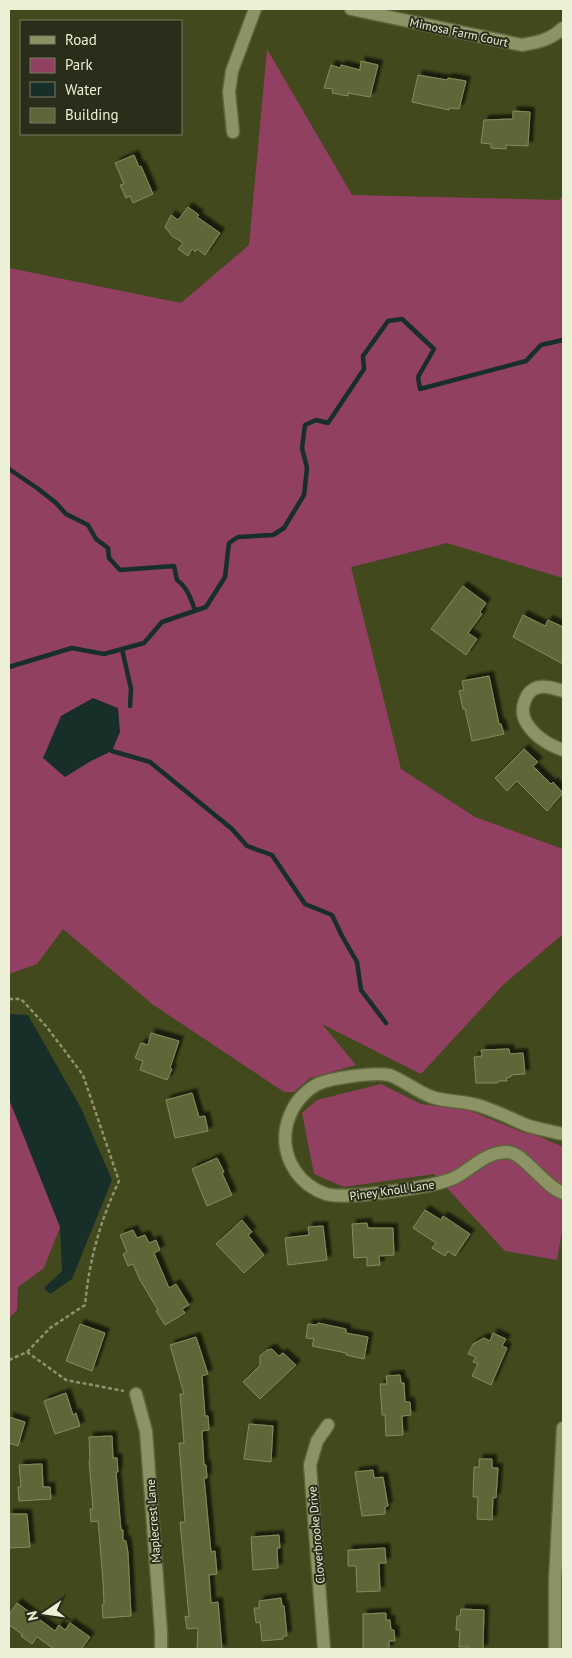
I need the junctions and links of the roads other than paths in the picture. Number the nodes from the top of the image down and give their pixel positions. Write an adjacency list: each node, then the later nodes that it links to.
1 (255, 9): 4 (street)
2 (351, 9): 3 (street, Mimosa Farm Court)
3 (563, 28)
4 (233, 132)
5 (563, 691): 6 (street)
6 (563, 750)
7 (563, 1134): 8 (street, Piney Knoll Lane)
8 (563, 1193)
9 (136, 1394): 12 (street, Maplecrest Lane)
10 (328, 1426): 13 (street, Cloverbrooke Drive)
11 (563, 1428): 14 (street)
12 (161, 1649)
13 (324, 1649)
14 (555, 1649)

